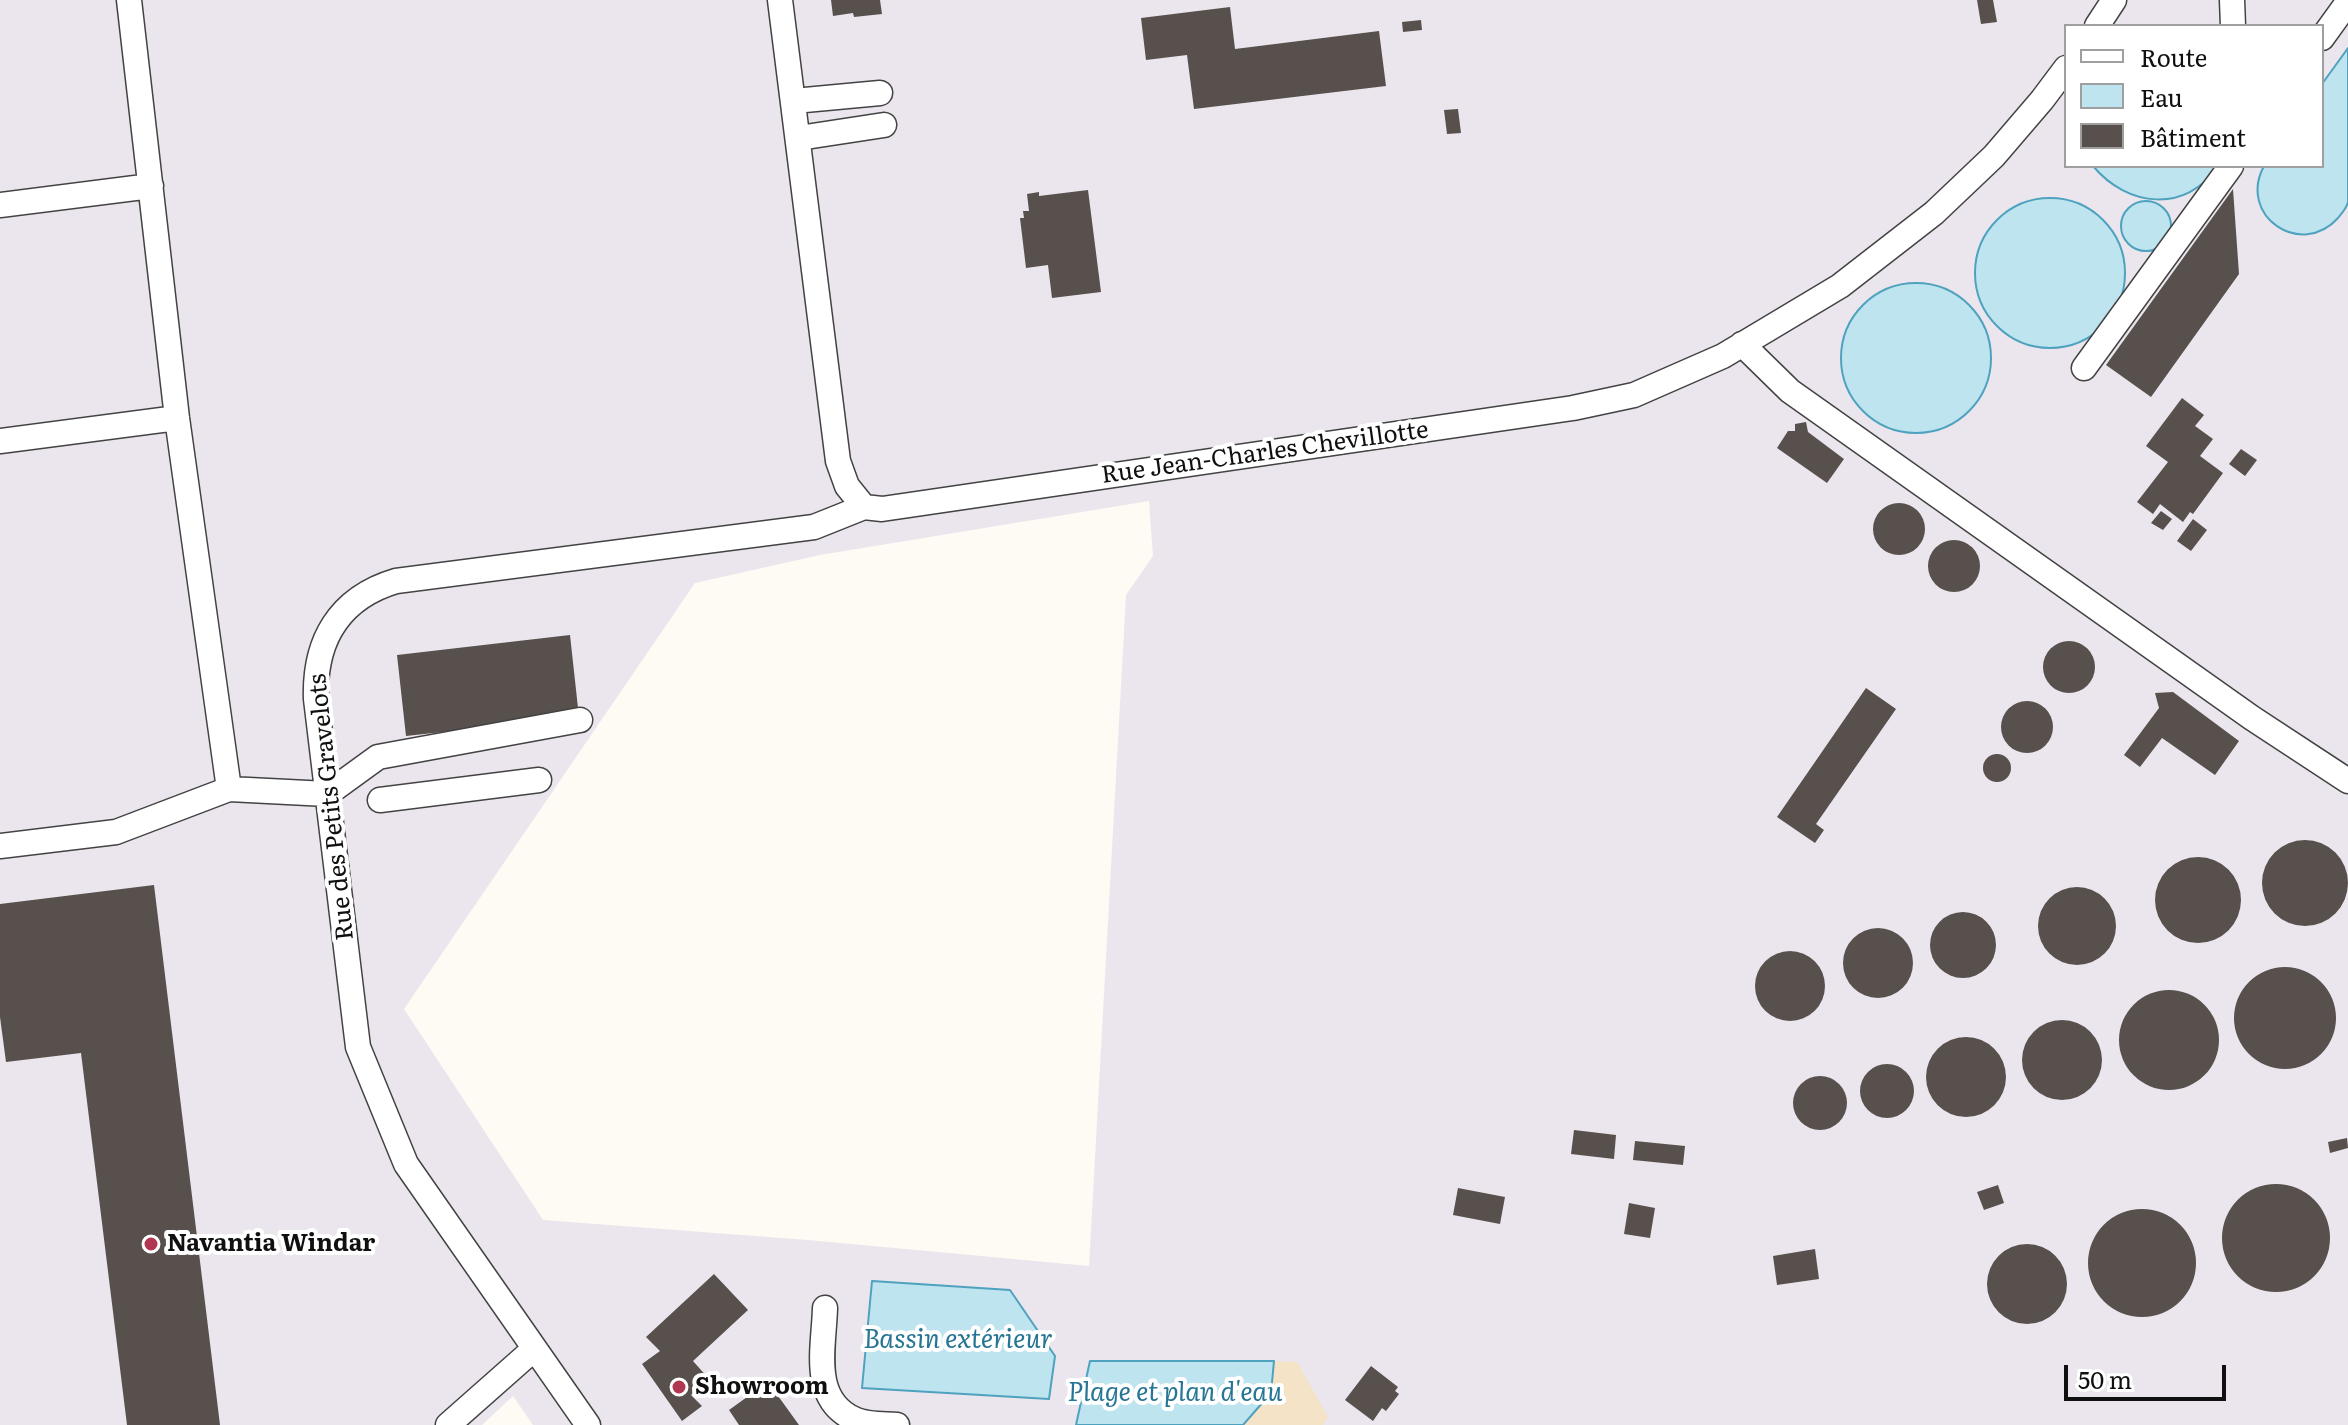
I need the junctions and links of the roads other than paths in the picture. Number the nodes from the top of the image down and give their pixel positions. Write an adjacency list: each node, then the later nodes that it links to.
1 (129, 0): 15 (street)
2 (780, 0): 11 (street)
3 (2114, 0): 6 (street)
4 (2232, 0): 7 (street)
5 (2348, 2): 8 (street)
6 (2098, 24)
7 (2233, 24)
8 (2324, 35)
9 (2064, 71): 17 (street, Rue Jean-Charles Chevillotte)
10 (880, 93): 11 (street)
11 (794, 101): 13 (street)
12 (884, 125): 13 (street)
13 (799, 138): 21 (street)
14 (2230, 168): 18 (street)
15 (151, 186): 16 (street); 19 (street)
16 (0, 205)
17 (1742, 344): 21 (street, Rue Jean-Charles Chevillotte); 24 (street)
18 (2084, 368)
19 (177, 418): 20 (street); 25 (street)
20 (0, 441)
21 (864, 507): 26 (street, Rue des Petits Gravelots)
22 (580, 720): 26 (street)
23 (539, 780): 27 (street)
24 (2348, 781)
25 (229, 789): 26 (street); 28 (street)
26 (327, 794): 30 (street, Rue des Petits Gravelots)
27 (380, 800)
28 (0, 846)
29 (825, 1308): 33 (street)
30 (534, 1349): 31 (street); 32 (street, Rue des Petits Gravelots)
31 (448, 1425)
32 (588, 1425)
33 (897, 1425)

